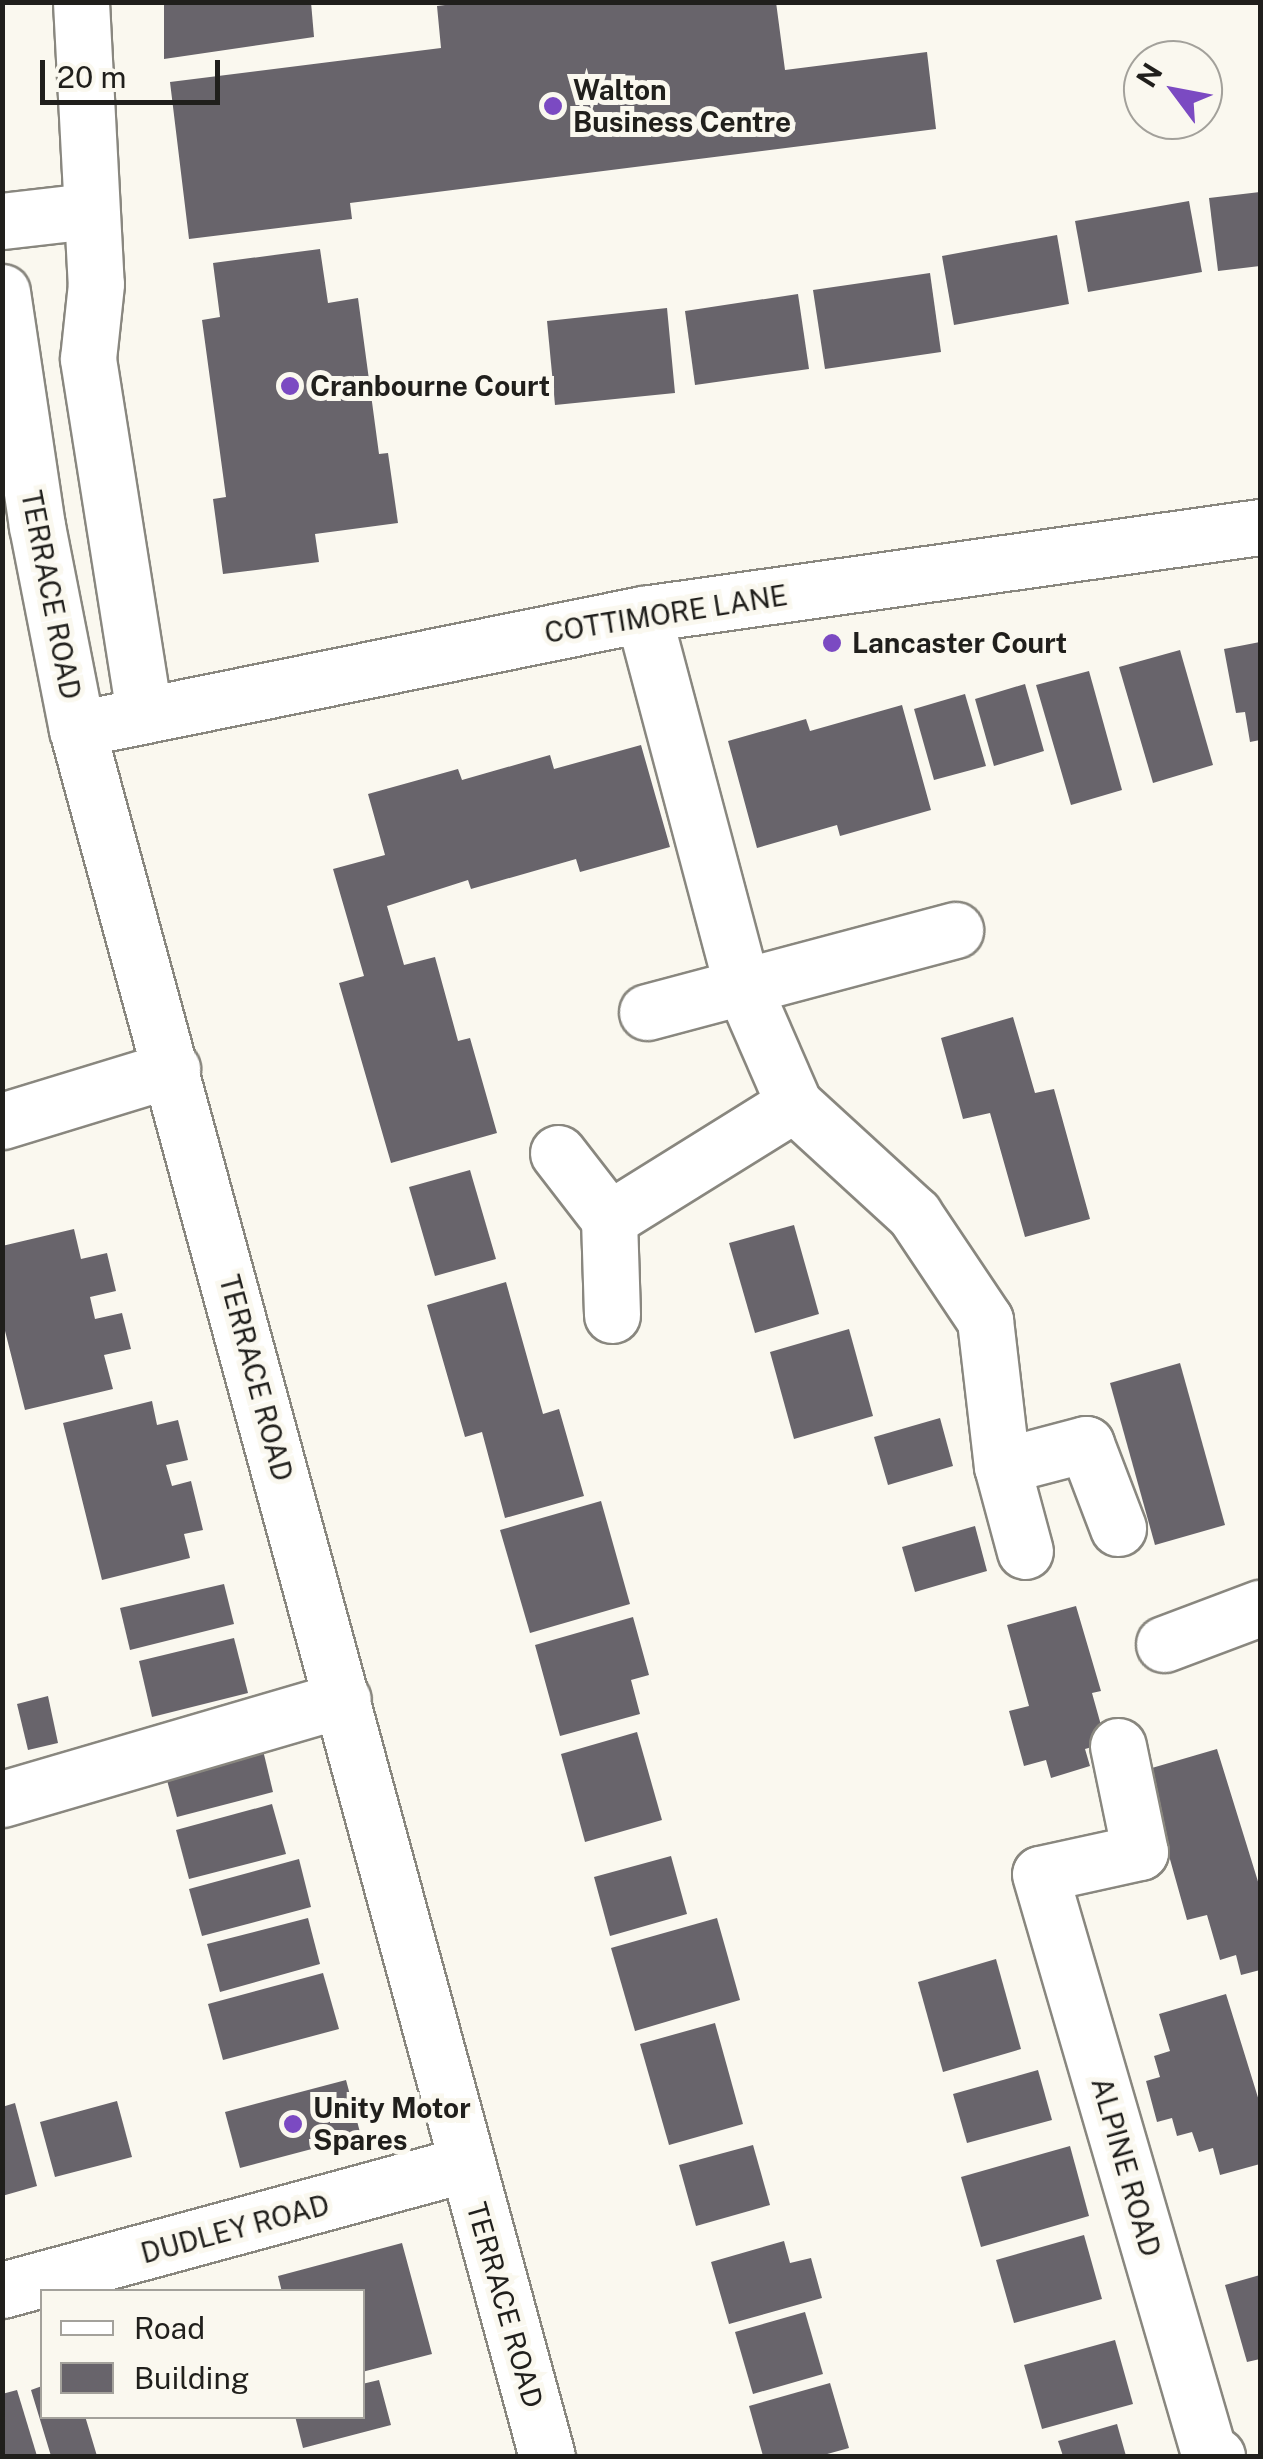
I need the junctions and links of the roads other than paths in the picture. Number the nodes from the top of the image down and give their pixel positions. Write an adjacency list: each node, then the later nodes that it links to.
1 (82, 2): 2 (street)
2 (88, 211): 3 (street); 7 (street)
3 (2, 221)
4 (3, 312): 8 (street, TERRACE ROAD)
5 (1260, 527): 6 (street, COTTIMORE LANE)
6 (643, 614): 7 (street, COTTIMORE LANE); 10 (street)
7 (144, 713): 8 (street, COTTIMORE LANE)
8 (76, 729): 12 (street, TERRACE ROAD)
9 (955, 930): 10 (street)
10 (742, 982): 11 (street); 13 (street)
11 (647, 1012)
12 (172, 1069): 14 (street); 23 (street, TERRACE ROAD)
13 (794, 1104): 16 (street); 18 (street)
14 (2, 1121)
15 (558, 1154): 16 (street)
16 (609, 1219): 17 (street)
17 (612, 1315)
18 (1002, 1466): 19 (street); 20 (street)
19 (1118, 1528)
20 (1024, 1551)
21 (1260, 1608): 22 (street)
22 (1164, 1644)
23 (343, 1698): 25 (street); 26 (street, TERRACE ROAD)
24 (1118, 1746): 29 (street, ALPINE ROAD)
25 (2, 1799)
26 (466, 2164): 27 (street, DUDLEY ROAD); 28 (street, TERRACE ROAD)
27 (2, 2290)
28 (547, 2456)
29 (1218, 2456)

